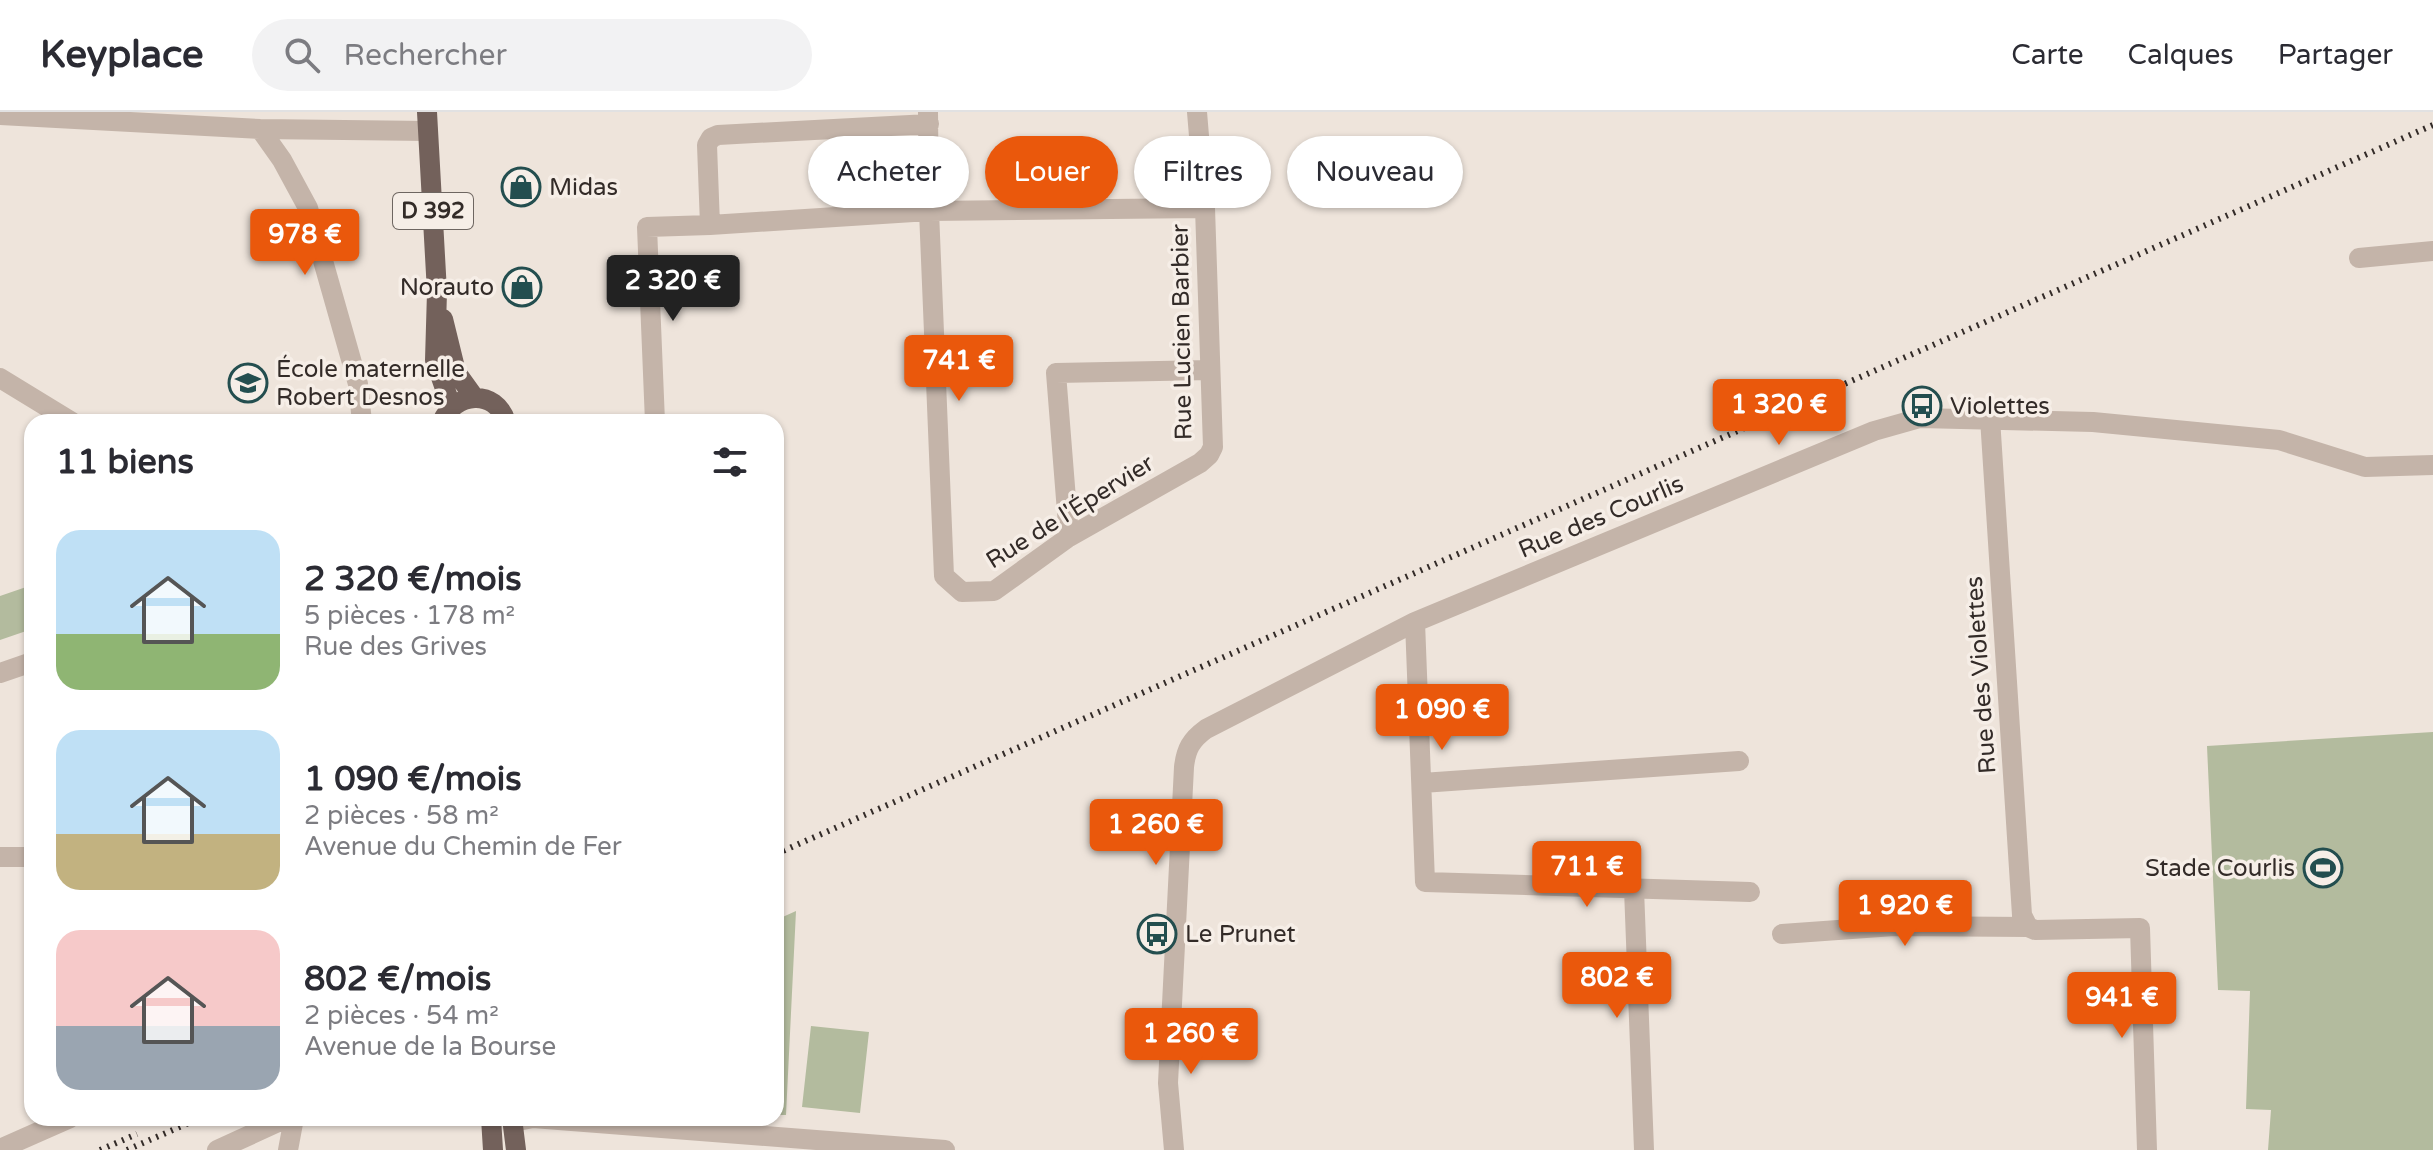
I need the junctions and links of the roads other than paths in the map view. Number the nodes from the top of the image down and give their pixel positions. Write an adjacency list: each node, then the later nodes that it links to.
1 (1197, 112): 6 (street, Rue Lucien Barbier)
2 (0, 115): 5 (street)
3 (928, 118): 8 (street, Rue de l'Épervier); 9 (street)
4 (428, 121): 5 (street); 12 (main road, D 392)
5 (260, 129): 17 (street)
6 (1199, 136)
7 (1205, 208): 8 (street); 13 (street, Rue Lucien Barbier)
8 (929, 211): 9 (street); 24 (street, Rue de l'Épervier)
9 (710, 225): 20 (street)
10 (2433, 251): 11 (street)
11 (2359, 258)
12 (437, 292): 15 (main road, D 392); 18 (main road, D 392)
13 (1210, 370): 22 (street, Rue Lucien Barbier); 24 (street)
14 (0, 378): 16 (street)
15 (474, 397): 18 (main road); 19 (main road)
16 (59, 414)
17 (361, 414)
18 (447, 414)
19 (502, 414)
20 (655, 414)
21 (1990, 418): 23 (street, Rue des Courlis); 25 (street, Rue des Courlis); 34 (street, Rue des Violettes)
22 (1209, 455): 24 (street, Rue de l'Épervier)
23 (2433, 465)
24 (1069, 537)
25 (1415, 622): 29 (street); 48 (street, Rue des Courlis)
26 (24, 665): 27 (street)
27 (0, 673)
28 (1739, 761): 29 (street)
29 (1422, 783): 32 (street)
30 (0, 857): 31 (street)
31 (24, 857)
32 (1634, 889): 33 (street); 49 (street)
33 (1750, 892)
34 (2028, 927): 35 (street); 50 (street)
35 (1782, 934)
36 (52, 1126): 42 (street)
37 (270, 1126): 43 (street)
38 (292, 1126): 44 (street)
39 (492, 1126): 45 (main road)
40 (514, 1126): 46 (main road)
41 (636, 1126): 47 (street)
42 (0, 1149)
43 (217, 1150)
44 (288, 1150)
45 (493, 1150)
46 (516, 1150)
47 (945, 1150)
48 (1174, 1150)
49 (1644, 1150)
50 (2147, 1150)

